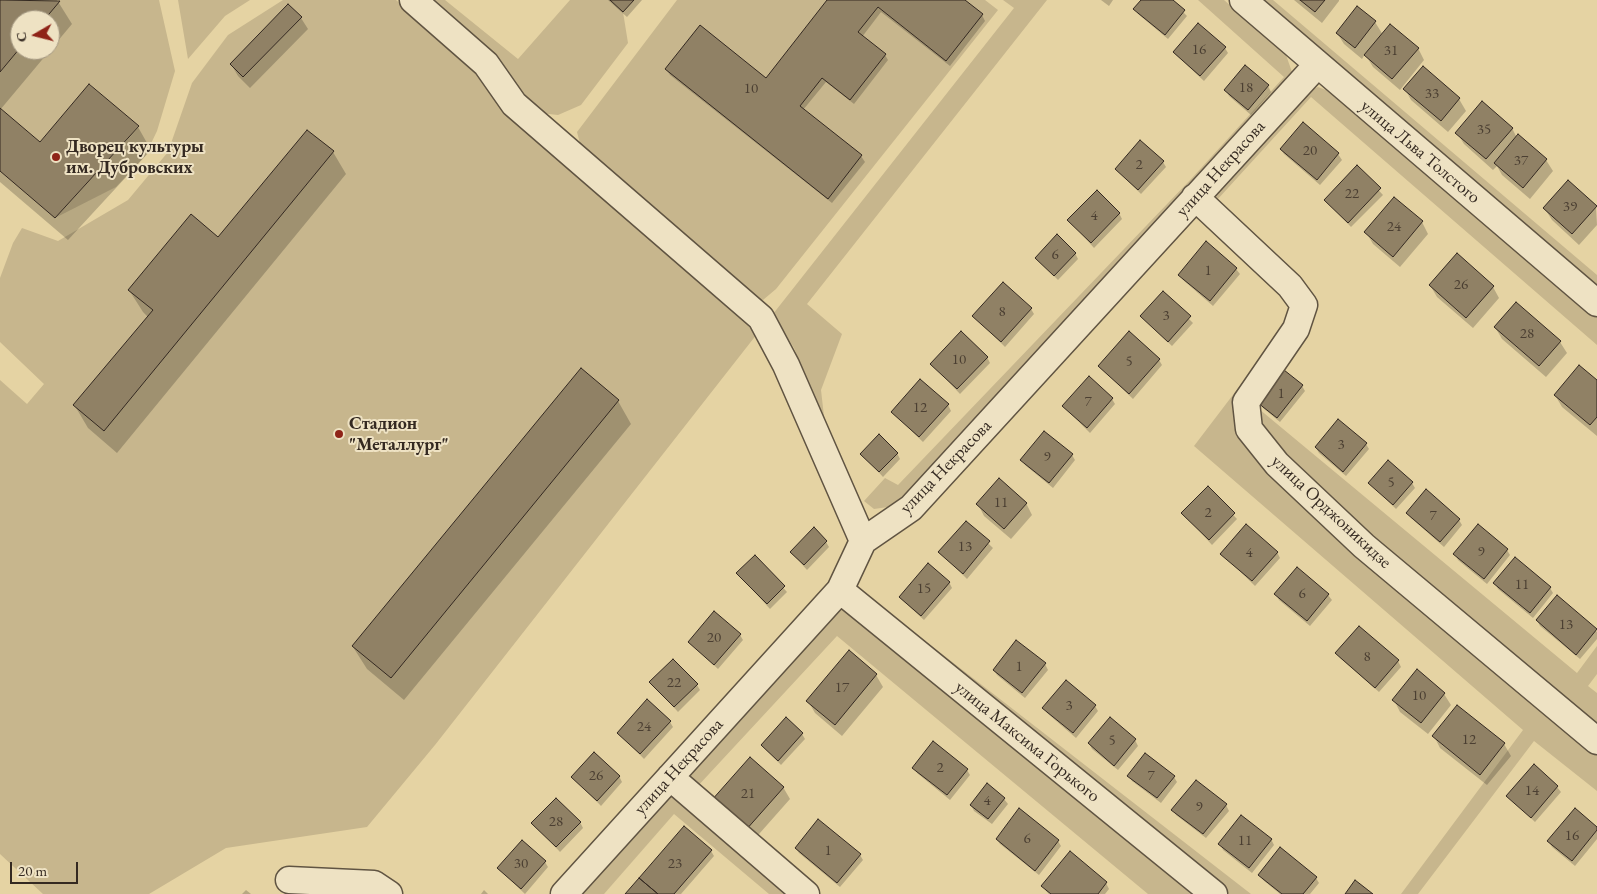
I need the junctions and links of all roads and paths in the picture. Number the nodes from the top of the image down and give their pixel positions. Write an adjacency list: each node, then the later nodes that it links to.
1 (413, 0): 6 (street)
2 (1243, 0): 3 (street, улица Льва Толстого)
3 (1317, 65): 4 (street, улица Некрасова); 5 (street, улица Льва Толстого)
4 (1196, 197): 6 (street, улица Некрасова); 8 (street, улица Орджоникидзе)
5 (1597, 302)
6 (863, 542): 7 (street, улица Некрасова)
7 (840, 590): 9 (street, улица Некрасова); 14 (street, улица Максима Горького)
8 (1597, 741)
9 (670, 777): 12 (street, улица Некрасова); 13 (street)
10 (289, 880): 11 (street)
11 (389, 894)
12 (564, 894)
13 (806, 894)
14 (1214, 894)

